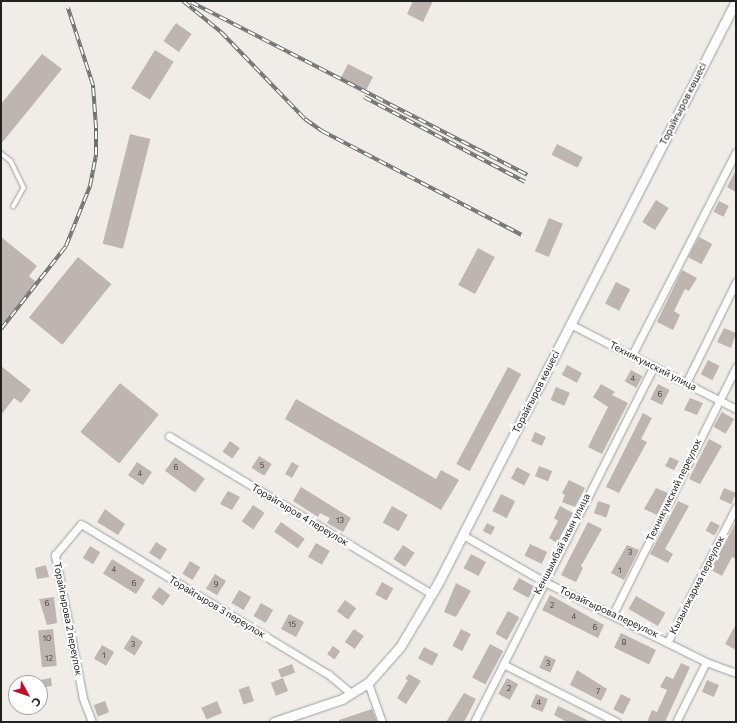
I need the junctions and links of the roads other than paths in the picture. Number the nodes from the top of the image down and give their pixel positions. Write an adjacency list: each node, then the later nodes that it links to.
1 (736, 1): 2 (street, Торайғыров көшесі)
2 (732, 17): 7 (street, Торайғыров көшесі)
3 (736, 152): 8 (street)
4 (1, 153): 5 (lane)
5 (14, 206)
6 (736, 282): 11 (street)
7 (570, 324): 8 (street, Техникумский улица); 17 (street, Торайғыров көшесі)
8 (632, 355): 9 (street, Техникумский улица)
9 (654, 366): 11 (street, Техникумский улица); 18 (street, Кеншымбай акын улица)
10 (736, 367): 12 (street, Техникумский переулок)
11 (686, 383): 12 (street, Техникумский улица)
12 (719, 399): 13 (street, Техникумский улица); 20 (street, Техникумский переулок)
13 (736, 408)
14 (169, 436): 19 (street, Торайгыров 4 переулок)
15 (736, 507): 21 (street, Кызылжарма переулок)
16 (81, 524): 26 (street, Торайгыров 3 переулок); 27 (street, Торайгырова 2 переулок)
17 (463, 535): 18 (street, Торайгырова переулок); 19 (street, Торайғыров көшесі)
18 (543, 581): 20 (street, Торайгырова переулок); 23 (street, Кеншымбай акын улица)
19 (432, 594): 25 (street, Торайғыров көшесі)
20 (613, 614): 21 (street, Торайгырова переулок)
21 (668, 641): 22 (street, Торайгырова переулок)
22 (706, 662): 24 (street, Торайгырова переулок); 32 (street)
23 (503, 664): 30 (street, Кеншымбай акын улица); 31 (street)
24 (736, 673)
25 (368, 683): 26 (street, Торайғыров көшесі); 29 (street)
26 (351, 693): 28 (street, Торайғыров көшесі)
27 (92, 722)
28 (274, 722)
29 (382, 722)
30 (474, 722)
31 (617, 722)
32 (676, 722)

